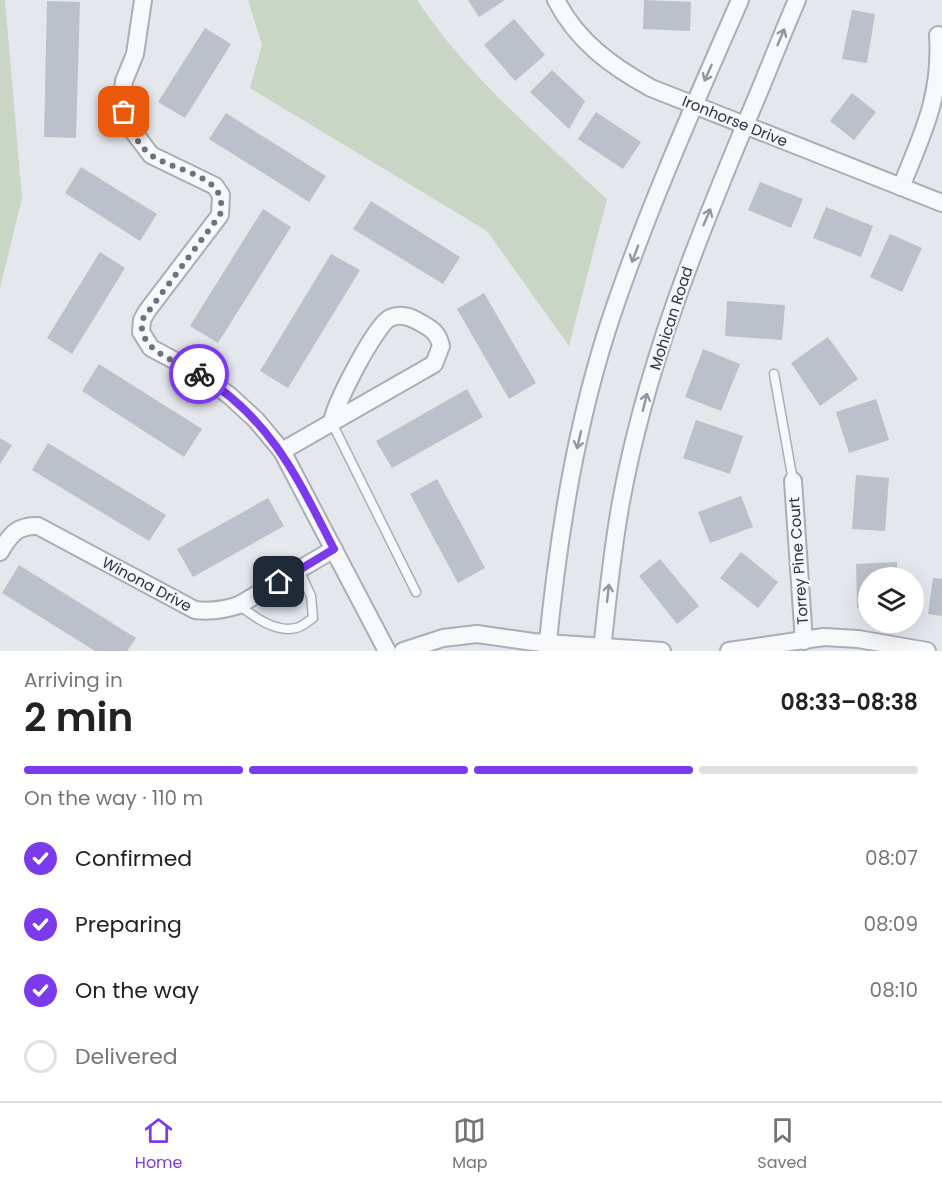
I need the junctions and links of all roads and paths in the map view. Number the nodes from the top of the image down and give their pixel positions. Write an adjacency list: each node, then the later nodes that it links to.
1 (143, 0): 12 (street)
2 (556, 0): 6 (street, Ironhorse Drive)
3 (740, 0): 6 (street, one-way to 6)
4 (797, 0): 7 (street, Mohican Road, one-way to 4)
5 (938, 35): 8 (street)
6 (694, 105): 7 (street, Ironhorse Drive); 20 (street, one-way to 20)
7 (745, 125): 8 (street, Ironhorse Drive); 21 (street, Mohican Road, one-way to 7)
8 (901, 187): 9 (street, Ironhorse Drive)
9 (942, 203)
10 (774, 374): 13 (lane)
11 (332, 423): 11 (street); 12 (street); 17 (lane)
12 (282, 451): 14 (street)
13 (793, 482): 19 (street, Torrey Pine Court)
14 (334, 549): 16 (street, Winona Drive); 22 (street)
15 (0, 552): 18 (street, Winona Drive)
16 (298, 570): 18 (street, Winona Drive); 18 (lane)
17 (416, 592)
18 (239, 605)
19 (804, 641): 25 (street); 26 (street)
20 (547, 647): 21 (street); 23 (street)
21 (602, 649): 24 (street)
22 (387, 651)
23 (403, 651)
24 (662, 651)
25 (729, 651)
26 (927, 651)

